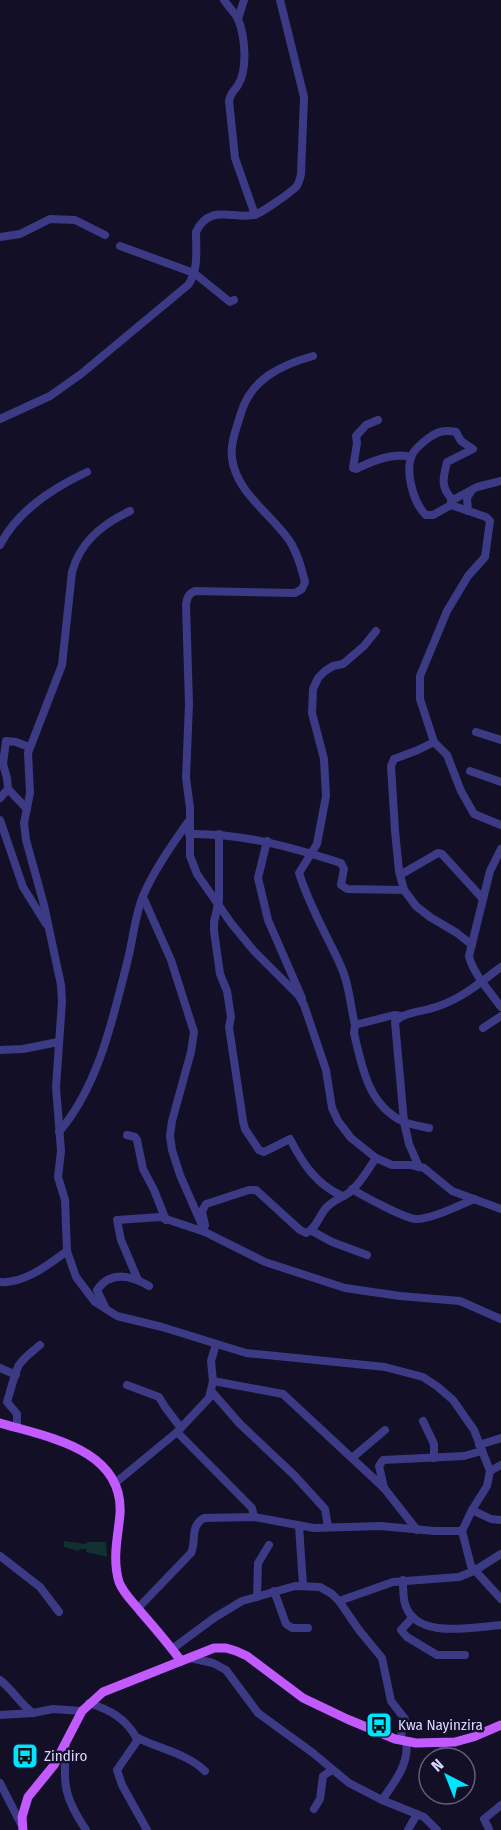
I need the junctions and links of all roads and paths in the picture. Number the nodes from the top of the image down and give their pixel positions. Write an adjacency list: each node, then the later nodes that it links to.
1 (224, 0): 4 (street)
2 (244, 0): 4 (street)
3 (280, 0): 5 (street)
4 (238, 19): 5 (street)
5 (255, 215): 9 (street)
6 (105, 235): 7 (street)
7 (0, 237)
8 (120, 246): 9 (street)
9 (194, 273): 10 (street); 12 (street)
10 (234, 300)
11 (313, 356): 34 (street)
12 (0, 419)
13 (378, 420): 14 (street)
14 (411, 457): 18 (street); 18 (street)
15 (87, 472): 21 (street)
16 (501, 481): 17 (street)
17 (473, 489): 18 (street); 20 (street)
18 (452, 502): 20 (street)
19 (129, 511): 27 (street)
20 (468, 511): 26 (street)
21 (0, 545)
22 (376, 631): 40 (street)
23 (476, 732): 25 (street)
24 (3, 740): 27 (street); 30 (street)
25 (501, 740)
26 (434, 742): 35 (street); 41 (street)
27 (29, 747): 32 (street)
28 (470, 771): 29 (street)
29 (501, 782)
30 (8, 789): 31 (street); 32 (street)
31 (0, 798)
32 (27, 809): 46 (street)
33 (0, 820): 46 (street)
34 (190, 820): 36 (street); 43 (street)
35 (501, 825)
36 (189, 834): 37 (street); 45 (street)
37 (219, 834): 38 (street); 45 (street)
38 (267, 841): 40 (street); 50 (street)
39 (501, 849): 44 (street)
40 (311, 853): 42 (street); 54 (street)
41 (400, 875): 42 (street); 44 (street)
42 (404, 890): 47 (street)
43 (143, 897): 60 (street); 70 (street)
44 (483, 899): 47 (street)
45 (218, 905): 50 (street); 65 (street)
46 (50, 931): 56 (street)
47 (472, 945): 49 (street)
48 (501, 967): 49 (street)
49 (483, 981): 51 (street); 52 (street)
50 (303, 1003): 62 (street)
51 (501, 1007)
52 (403, 1016): 54 (street); 58 (street)
53 (501, 1016): 55 (street)
54 (355, 1025): 58 (street)
55 (483, 1028)
56 (58, 1042): 57 (street); 60 (street)
57 (0, 1050)
58 (404, 1122): 59 (street); 63 (street)
59 (429, 1128)
60 (59, 1132): 71 (street)
61 (127, 1135): 68 (street)
62 (376, 1158): 63 (street); 64 (street)
63 (419, 1167): 66 (street)
64 (352, 1189): 65 (street); 66 (street)
65 (342, 1196): 69 (street)
66 (474, 1199): 67 (street)
67 (501, 1209)
68 (166, 1220): 70 (street); 73 (street)
69 (312, 1231): 70 (street); 72 (street)
70 (207, 1233): 77 (street)
71 (67, 1251): 74 (street); 76 (street)
72 (367, 1255)
73 (138, 1280): 75 (street); 76 (street)
74 (0, 1282)
75 (150, 1286)
76 (107, 1311): 78 (street)
77 (501, 1319)
78 (216, 1344): 82 (street); 91 (street)
79 (40, 1345): 81 (street)
80 (0, 1368): 81 (street)
81 (16, 1375): 87 (street)
82 (213, 1381): 84 (street); 92 (street)
83 (128, 1385): 88 (street)
84 (212, 1392): 88 (street); 102 (street)
85 (423, 1421): 93 (street)
86 (0, 1423): 87 (main road)
87 (16, 1428): 96 (main road)
88 (179, 1430): 96 (street); 99 (street)
89 (385, 1430): 92 (street)
90 (501, 1438): 91 (street)
91 (480, 1448): 93 (street); 95 (street)
92 (352, 1458): 97 (street)
93 (434, 1458): 97 (street)
94 (501, 1465): 95 (street)
95 (490, 1471): 98 (street)
96 (114, 1484): 116 (main road)
97 (384, 1488): 103 (street)
98 (472, 1510): 100 (street); 104 (street)
99 (254, 1518): 101 (street); 116 (street)
100 (501, 1520)
101 (299, 1526): 102 (street); 110 (street)
102 (328, 1527): 103 (street)
103 (417, 1530): 104 (street)
104 (462, 1531): 108 (street)
105 (269, 1545): 113 (street)
106 (501, 1554): 108 (street)
107 (0, 1556): 117 (street)
108 (474, 1571): 109 (street); 111 (street)
109 (402, 1581): 115 (street); 118 (street)
110 (303, 1585): 112 (street); 115 (street)
111 (498, 1589): 114 (street)
112 (274, 1591): 113 (street); 120 (street)
113 (257, 1597): 121 (street)
114 (501, 1599)
115 (339, 1601): 131 (street)
116 (138, 1608): 121 (main road)
117 (59, 1612)
118 (413, 1617): 119 (street); 122 (street)
119 (501, 1625)
120 (308, 1628)
121 (172, 1649): 123 (main road)
122 (465, 1655)
123 (184, 1659): 125 (main road); 131 (main road); 135 (street)
124 (0, 1680): 127 (street)
125 (89, 1703): 126 (main road); 130 (street)
126 (82, 1711): 127 (street); 132 (main road)
127 (33, 1713): 128 (street)
128 (0, 1715)
129 (501, 1725): 133 (main road)
130 (136, 1737): 136 (street); 144 (street)
131 (403, 1740): 133 (main road); 138 (street)
132 (66, 1743): 142 (main road); 143 (street)
133 (441, 1743): 134 (street)
134 (443, 1746)
135 (332, 1770): 138 (street); 140 (street)
136 (205, 1771)
137 (0, 1783): 142 (street)
138 (382, 1800): 141 (street)
139 (501, 1805): 147 (street)
140 (314, 1809)
141 (417, 1814): 145 (street); 146 (street)
142 (23, 1829)
143 (86, 1830)
144 (147, 1830)
145 (408, 1830)
146 (437, 1830)
147 (488, 1830)

